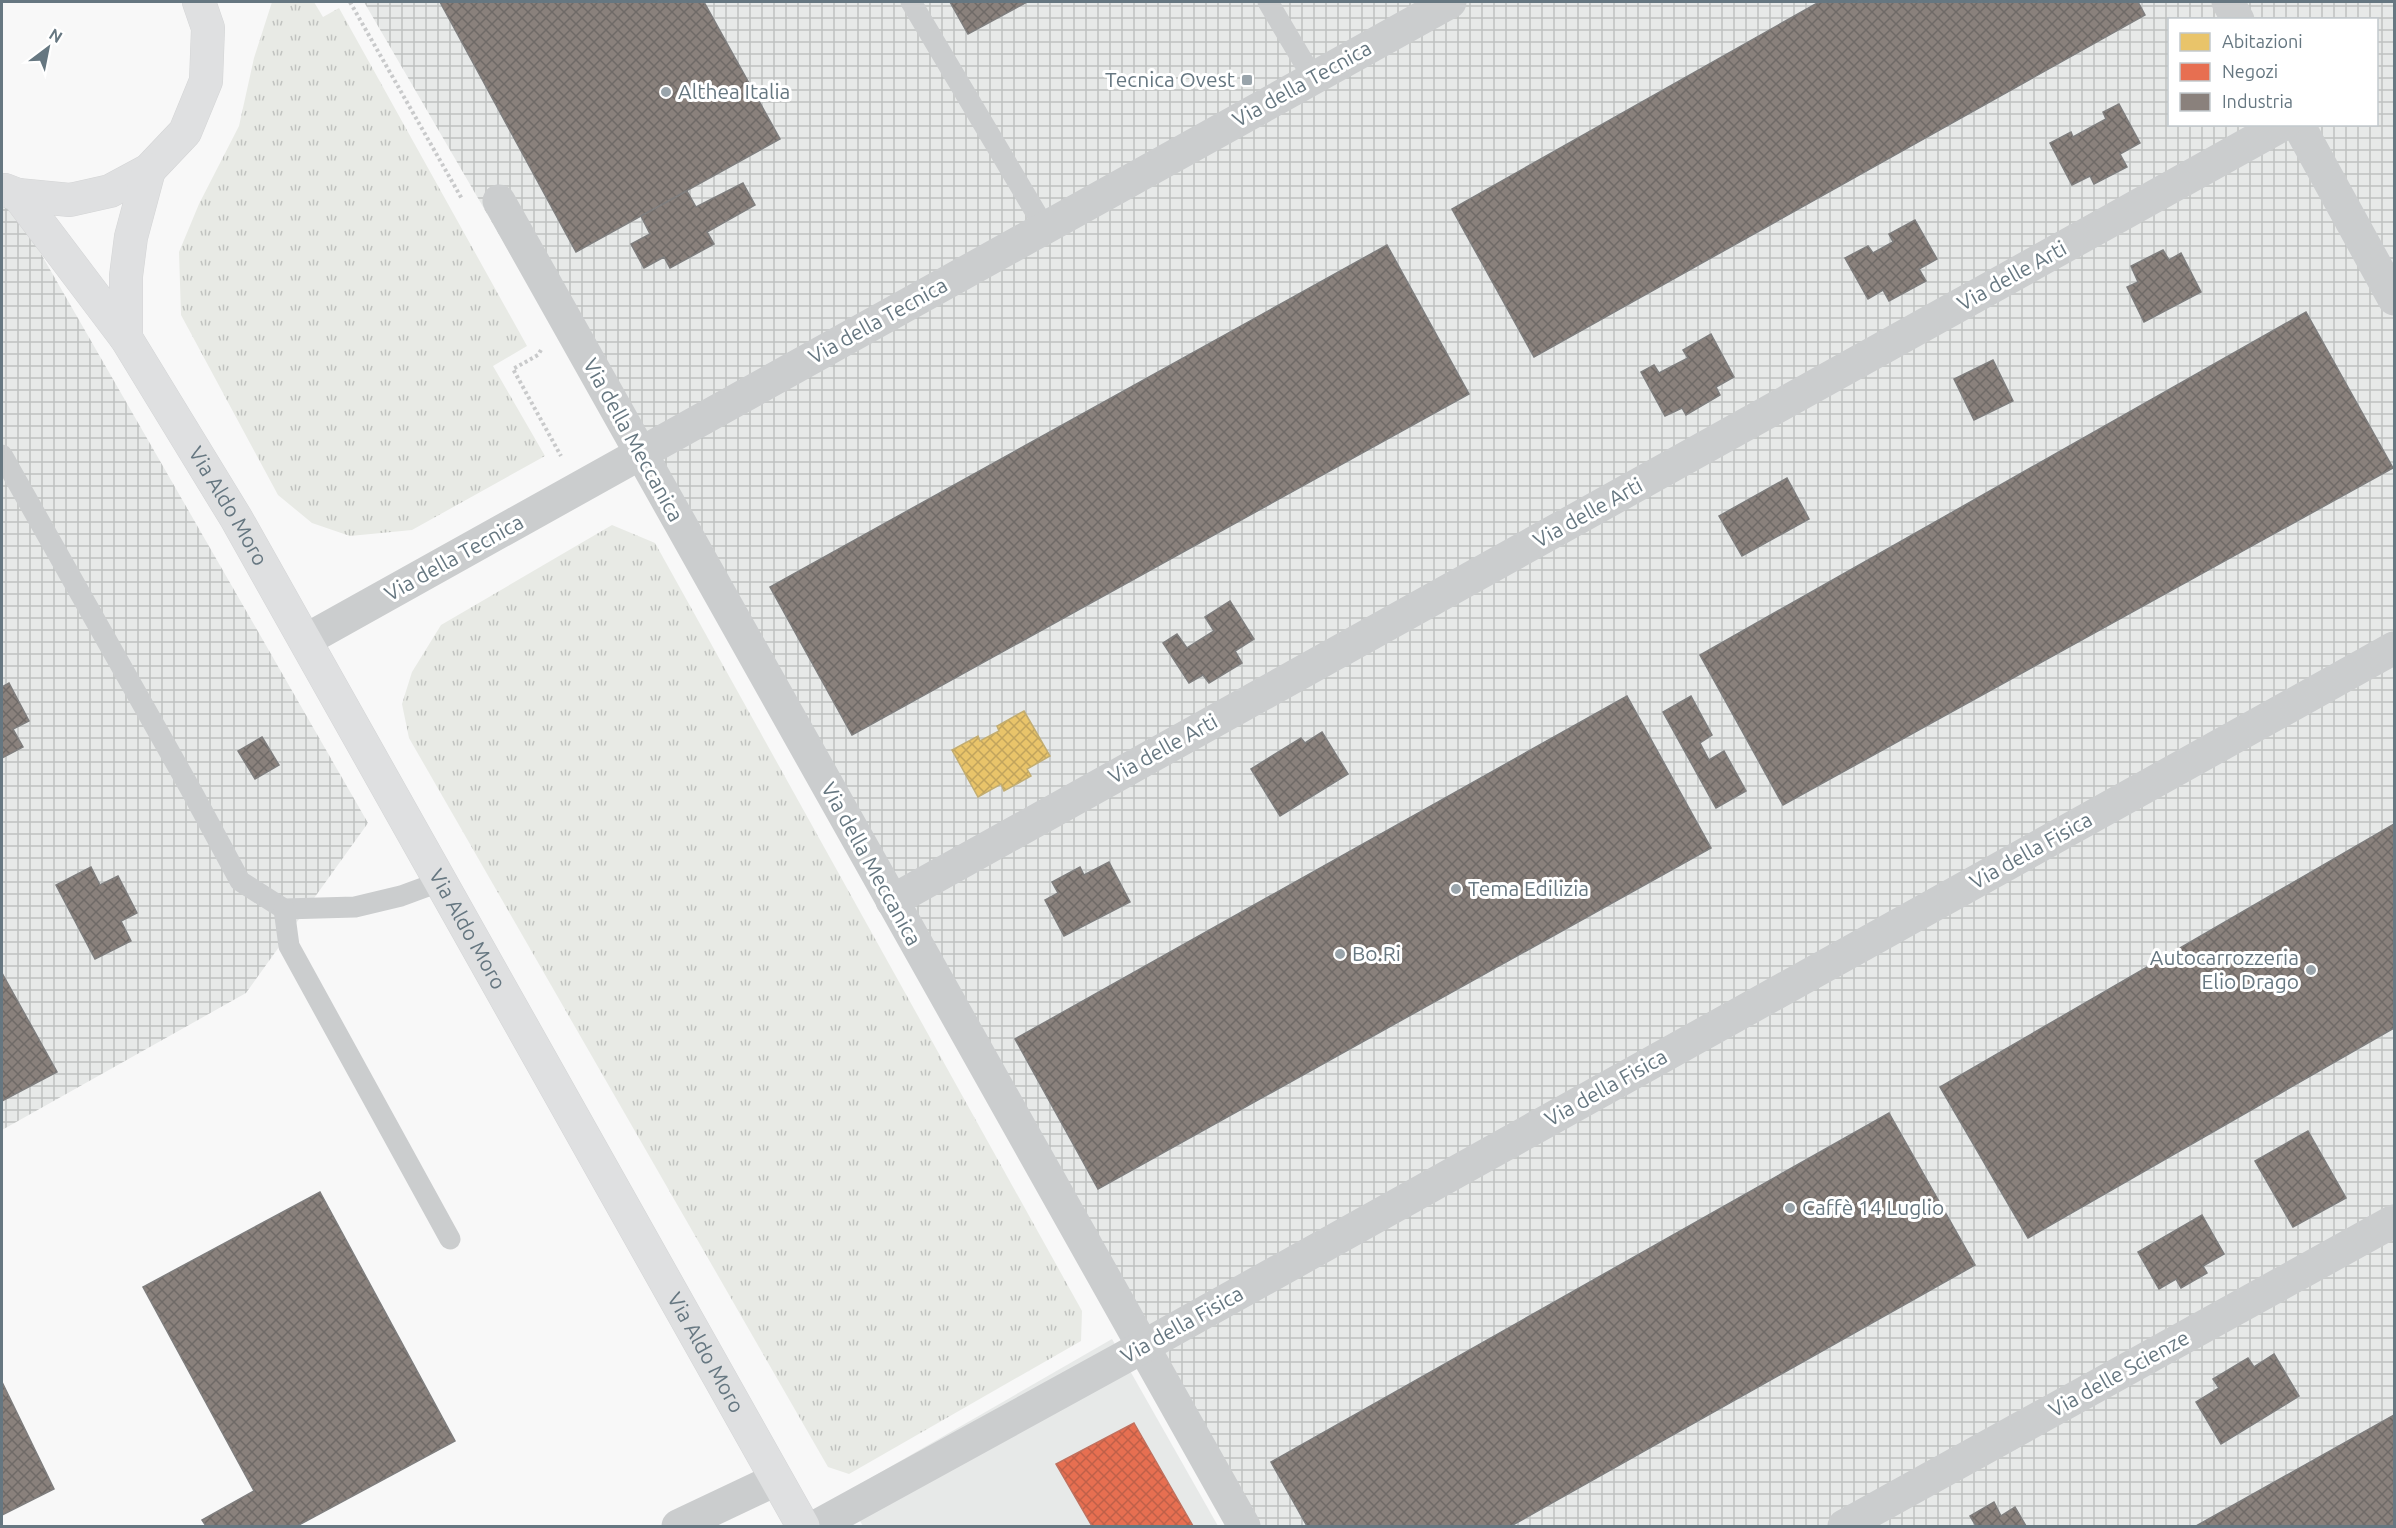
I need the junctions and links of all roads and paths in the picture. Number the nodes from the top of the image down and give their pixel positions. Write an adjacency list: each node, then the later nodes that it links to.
1 (350, 2): 14 (path)
2 (911, 2): 15 (lane)
3 (1268, 2): 8 (lane)
4 (1450, 2): 8 (street, Via della Tecnica)
5 (2228, 2): 7 (street)
6 (209, 10): 11 (street, Via Aldo Moro)
7 (2237, 18)
8 (1313, 78): 15 (street, Via della Tecnica)
9 (2280, 126): 25 (street, Via delle Arti)
10 (2299, 126): 16 (street)
11 (149, 170): 12 (street, Via Aldo Moro); 17 (street, Via Aldo Moro)
12 (10, 192): 17 (street, Via Aldo Moro)
13 (499, 201): 19 (street, Via della Meccanica)
14 (465, 204)
15 (1045, 228): 19 (street, Via della Tecnica)
16 (2394, 299)
17 (126, 338): 22 (street, Via Aldo Moro)
18 (543, 346): 21 (path)
19 (641, 454): 22 (street, Via della Tecnica); 25 (street, Via della Meccanica)
20 (2, 455): 26 (lane)
21 (562, 458)
22 (306, 640): 24 (street, Via Aldo Moro)
23 (2394, 648): 29 (street, Via della Fisica)
24 (439, 882): 26 (lane); 30 (street, Via Aldo Moro)
25 (892, 901): 29 (street, Via della Meccanica)
26 (284, 909): 28 (lane)
27 (2394, 1221): 35 (street, Via delle Scienze)
28 (450, 1239)
29 (1143, 1347): 33 (street, Via della Fisica); 34 (street, Via della Meccanica)
30 (775, 1480): 31 (street); 32 (street, Via Aldo Moro)
31 (678, 1527)
32 (803, 1527)
33 (817, 1527)
34 (1244, 1527)
35 (1844, 1527)

